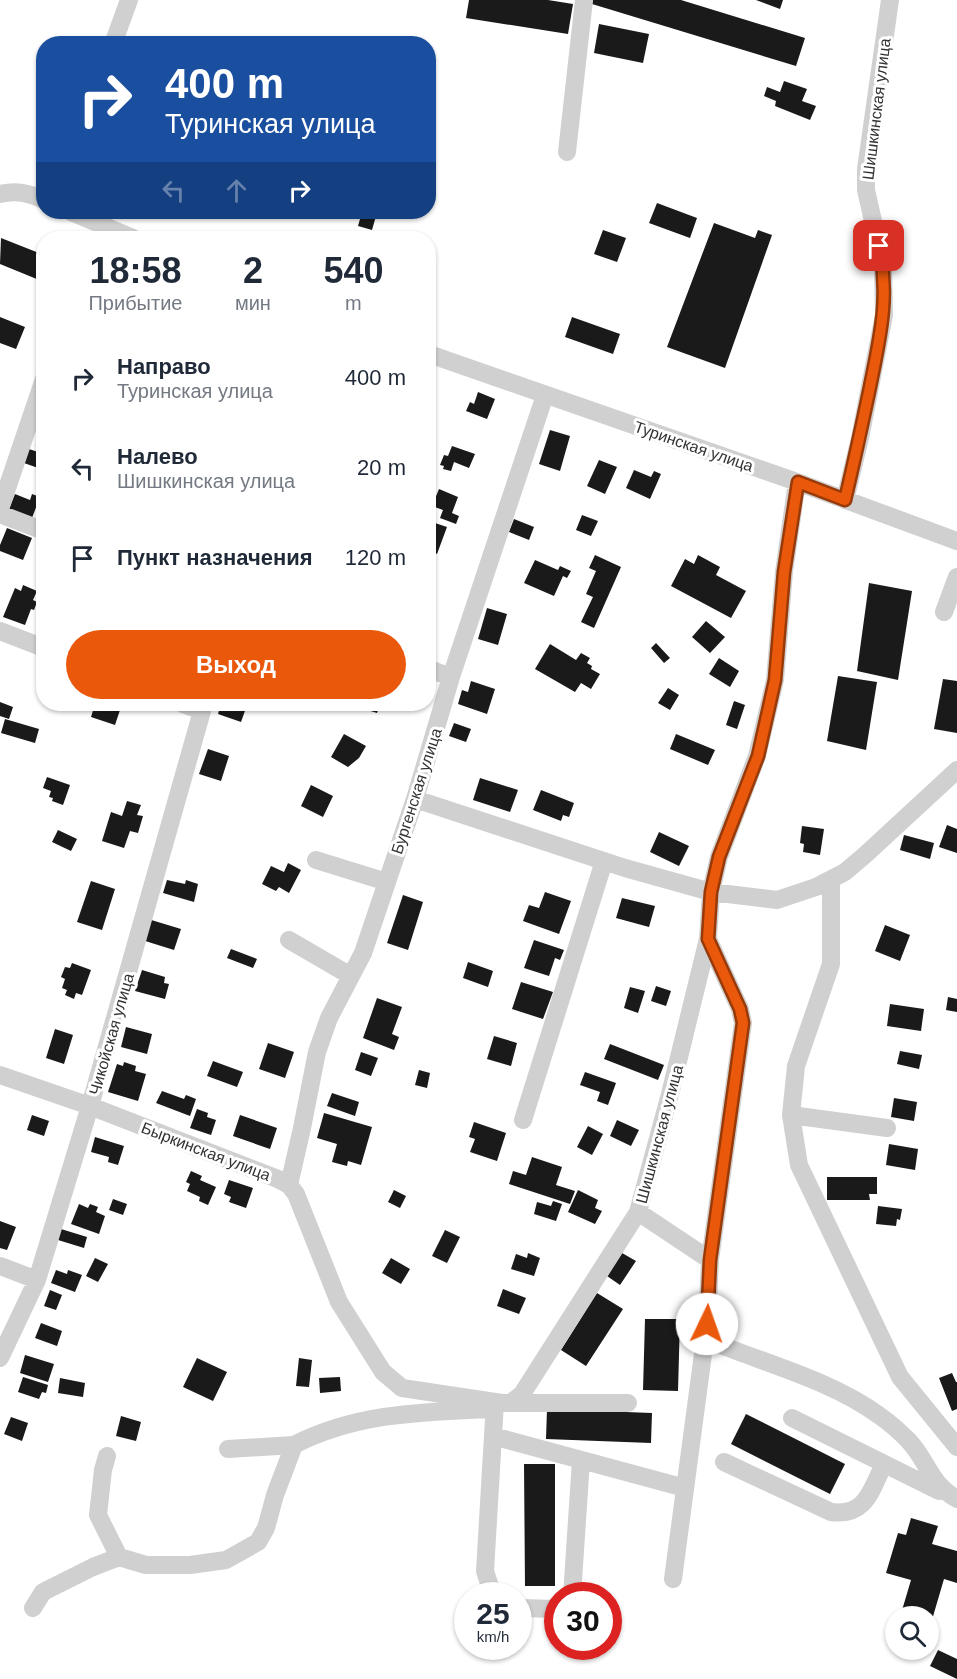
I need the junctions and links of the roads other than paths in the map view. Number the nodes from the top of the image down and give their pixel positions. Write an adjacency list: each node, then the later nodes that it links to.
1 (129, 0): 4 (street)
2 (584, 0): 5 (street)
3 (890, 0): 14 (street, Шишкинская улица)
4 (116, 36)
5 (567, 152)
6 (0, 194): 7 (street)
7 (36, 197)
8 (80, 219): 9 (street)
9 (93, 230)
10 (436, 362): 11 (street, Туринская улица)
11 (545, 395): 13 (street, Туринская улица); 24 (street, Бургенская улица)
12 (36, 403): 15 (street)
13 (798, 482): 14 (street, Туринская улица); 32 (street, Шишкинская улица)
14 (845, 500): 18 (street, Туринская улица)
15 (0, 509)
16 (0, 514): 17 (street)
17 (36, 528)
18 (957, 541)
19 (957, 577): 20 (street)
20 (944, 612)
21 (0, 631): 22 (street)
22 (36, 645)
23 (436, 672): 24 (street)
24 (451, 677): 27 (street, Бургенская улица)
25 (202, 711): 37 (street, Чикойская улица)
26 (957, 770): 30 (street)
27 (415, 799): 29 (street); 31 (street, Бургенская улица)
28 (316, 860): 31 (street)
29 (604, 861): 32 (street); 39 (street)
30 (831, 879): 32 (street); 38 (street)
31 (387, 882): 35 (street, Бургенская улица)
32 (711, 892): 33 (street, Шишкинская улица)
33 (708, 939): 42 (street, Шишкинская улица); 43 (street, Шишкинская улица)
34 (288, 940): 35 (street)
35 (351, 976): 41 (street, Бургенская улица)
36 (0, 1075): 37 (street, Быркинская улица)
37 (90, 1106): 41 (street, Быркинская улица); 45 (street, Чикойская улица)
38 (791, 1114): 40 (street); 53 (street)
39 (523, 1120)
40 (887, 1128)
41 (289, 1185): 49 (street, Быркинская улица)
42 (638, 1212): 43 (street); 49 (street, Шишкинская улица)
43 (710, 1260): 46 (street, Шишкинская улица)
44 (0, 1266): 45 (street)
45 (37, 1280): 47 (street, Чикойская улица)
46 (707, 1324): 59 (street, Шишкинская улица); 60 (street)
47 (0, 1358)
48 (628, 1403): 49 (street)
49 (501, 1404): 51 (street); 52 (street)
50 (792, 1418): 58 (street)
51 (493, 1436): 56 (street); 63 (street)
52 (294, 1445): 54 (street); 61 (street)
53 (957, 1447)
54 (228, 1449)
55 (108, 1456): 61 (street)
56 (581, 1460): 59 (street); 64 (street)
57 (724, 1462): 58 (street)
58 (884, 1464): 60 (street)
59 (685, 1488): 62 (street, Шишкинская улица)
60 (957, 1499)
61 (119, 1557): 65 (street)
62 (673, 1579)
63 (488, 1582)
64 (573, 1582)
65 (33, 1608)

